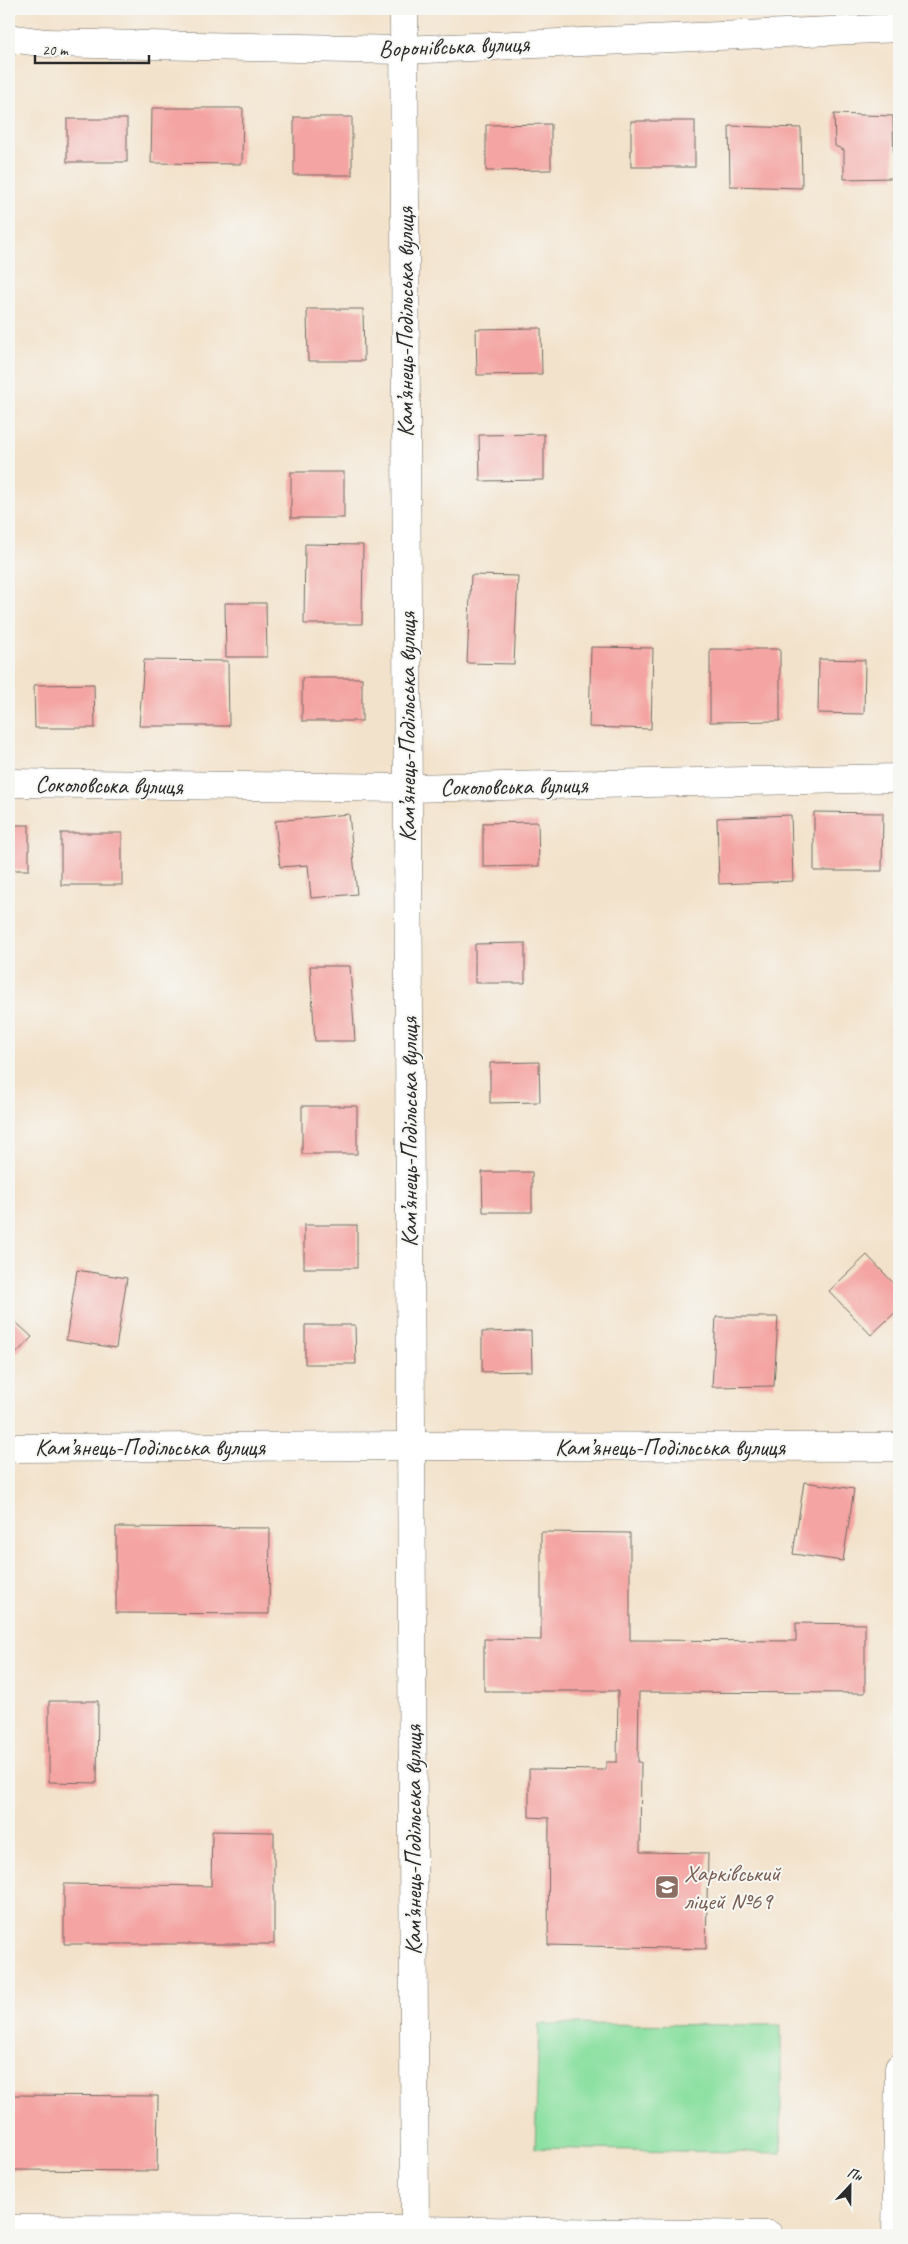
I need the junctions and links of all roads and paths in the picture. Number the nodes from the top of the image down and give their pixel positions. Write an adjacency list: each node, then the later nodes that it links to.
1 (404, 9): 4 (street, Кам’янець-Подільська вулиця)
2 (899, 28): 4 (street, Воронівська вулиця)
3 (9, 38): 4 (street, Воронівська вулиця)
4 (403, 50): 7 (street, Кам’янець-Подільська вулиця)
5 (899, 778): 7 (street, Соколовська вулиця)
6 (9, 783): 7 (street, Соколовська вулиця)
7 (407, 788): 8 (street, Кам’янець-Подільська вулиця)
8 (411, 1446): 9 (street, Кам’янець-Подільська вулиця); 10 (street, Кам’янець-Подільська вулиця); 13 (street, Кам’янець-Подільська вулиця)
9 (899, 1447)
10 (9, 1448)
11 (899, 2068): 15 (street)
12 (9, 2229): 13 (street)
13 (415, 2233): 14 (street)
14 (769, 2235)
15 (896, 2235)

